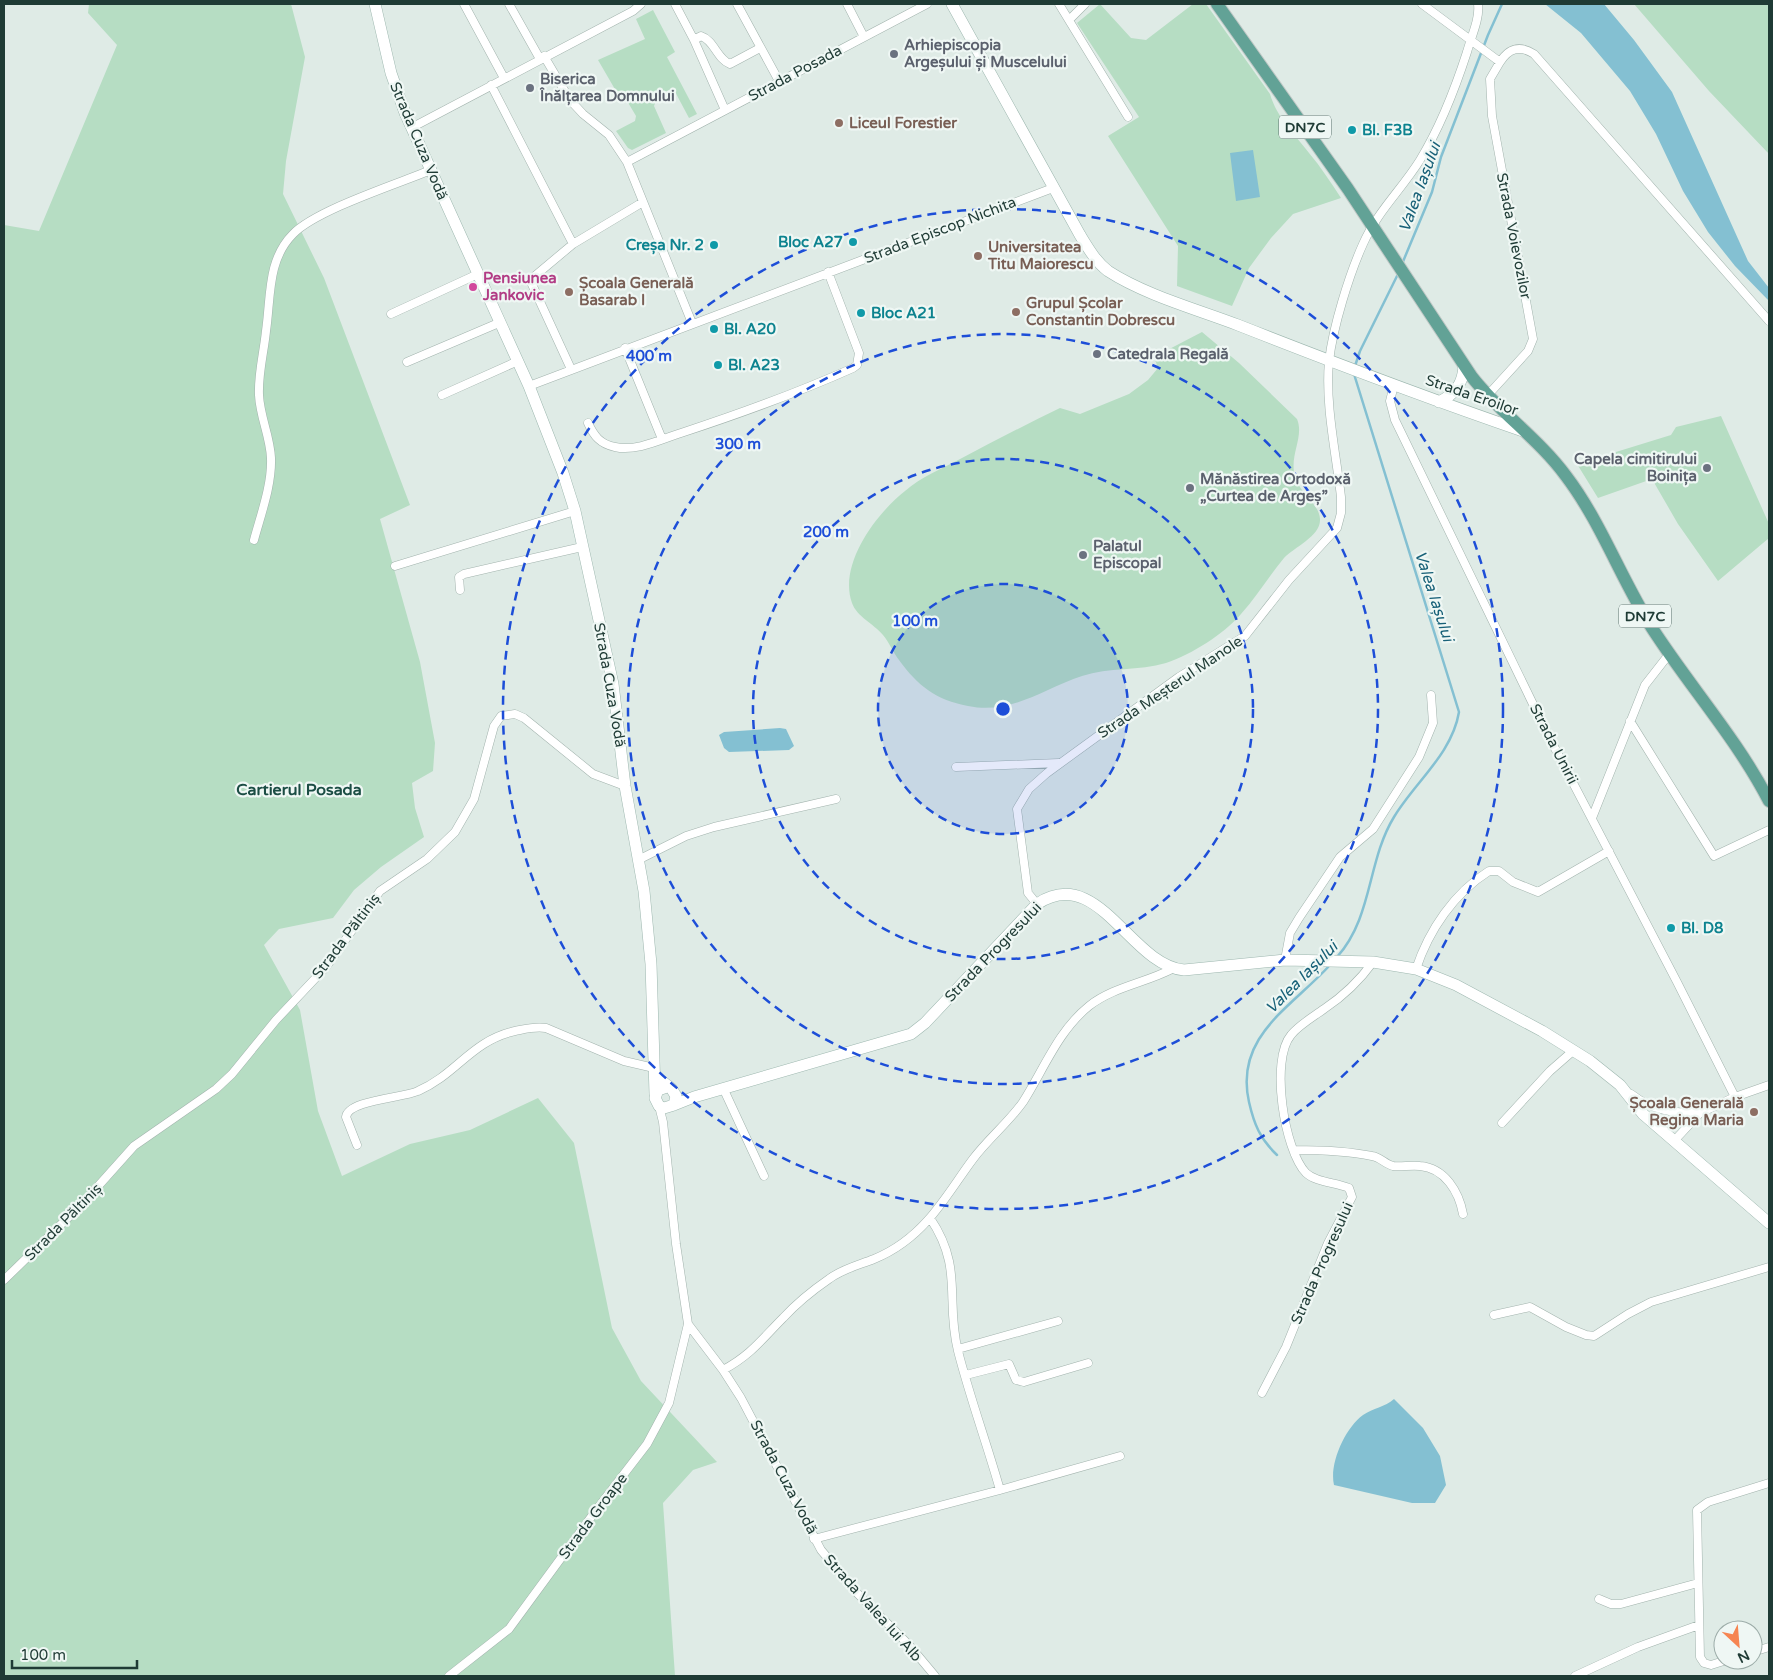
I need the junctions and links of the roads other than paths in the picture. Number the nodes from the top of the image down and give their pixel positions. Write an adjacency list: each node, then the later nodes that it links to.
1 (375, 4): 27 (street, Strada Cuza Vodă)
2 (464, 4): 22 (street)
3 (510, 4): 20 (street)
4 (642, 4): 20 (street)
5 (675, 4): 17 (street)
6 (737, 4): 19 (street)
7 (847, 4): 16 (street)
8 (927, 4): 16 (street, Strada Posada)
9 (952, 4): 30 (street)
10 (1059, 4): 15 (street)
11 (1085, 4): 15 (street)
12 (1217, 4): 32 (main road, DN7C)
13 (1422, 4): 18 (street)
14 (1478, 4): 18 (street)
15 (1069, 20): 26 (street)
16 (864, 37): 23 (street, Strada Posada)
17 (694, 40): 19 (street); 25 (street)
18 (1470, 40): 21 (street); 32 (street)
19 (760, 48): 23 (street)
20 (542, 58): 22 (street); 28 (street)
21 (1500, 62): 37 (street); 49 (street, Strada Voievozilor)
22 (504, 78): 24 (street)
23 (779, 81): 25 (street, Strada Posada)
24 (491, 85): 27 (street); 33 (street)
25 (725, 110): 28 (street, Strada Posada)
26 (1128, 117)
27 (411, 128): 29 (street, Strada Cuza Vodă)
28 (627, 162): 31 (street)
29 (430, 170): 35 (street, Strada Cuza Vodă); 55 (street)
30 (1052, 188): 34 (street, Strada Episcop Nichita); 43 (street, Strada Eroilor)
31 (643, 202): 33 (street); 39 (street)
32 (1371, 225): 43 (street, Strada Meșterul Manole); 44 (main road, DN7C)
33 (573, 244): 45 (street)
34 (828, 272): 39 (street, Strada Episcop Nichita); 53 (street)
35 (478, 274): 36 (street); 38 (street, Strada Cuza Vodă)
36 (391, 314)
37 (1769, 321)
38 (501, 322): 41 (street, Strada Cuza Vodă); 42 (street)
39 (692, 323): 40 (street, Strada Episcop Nichita)
40 (625, 348): 45 (street, Strada Episcop Nichita); 53 (street)
41 (518, 361): 47 (street, Strada Cuza Vodă); 48 (street)
42 (407, 362)
43 (1334, 362): 46 (street, Strada Eroilor); 62 (street, Strada Meșterul Manole)
44 (1464, 366): 49 (main road, DN7C); 50 (street)
45 (571, 369): 47 (street, Strada Episcop Nichita)
46 (1394, 385): 50 (street, Strada Eroilor); 67 (street, Strada Unirii)
47 (528, 386): 54 (street, Strada Cuza Vodă)
48 (442, 395)
49 (1488, 396): 52 (main road, DN7C)
50 (1439, 402): 52 (street, Strada Eroilor)
51 (588, 423): 53 (street)
52 (1523, 431): 59 (main road, Strada Eroilor / DN7C)
53 (662, 439)
54 (575, 511): 56 (street, Strada Cuza Vodă); 57 (street)
55 (254, 540)
56 (582, 547): 58 (street); 64 (street, Strada Cuza Vodă)
57 (396, 566)
58 (460, 590)
59 (1670, 654): 61 (street); 66 (main road, Strada Eroilor / DN7C)
60 (1432, 695): 72 (street)
61 (1630, 721): 67 (street); 68 (street)
62 (1061, 763): 63 (street); 71 (street, Strada Meșterul Manole)
63 (956, 767)
64 (625, 786): 70 (street, Strada Cuza Vodă); 96 (street, Strada Păltiniș)
65 (836, 799): 70 (street)
66 (1769, 801)
67 (1592, 818): 69 (street, Strada Unirii)
68 (1769, 830)
69 (1609, 851): 75 (street); 84 (street, Strada Unirii)
70 (638, 860): 77 (street, Strada Cuza Vodă)
71 (1038, 904): 74 (street, Strada Progresului); 81 (street, Strada Progresului)
72 (1285, 960): 73 (street); 74 (street)
73 (1372, 962): 75 (street); 90 (street, Strada Progresului)
74 (1172, 969): 93 (street)
75 (1416, 969): 76 (street)
76 (1574, 1050): 78 (street); 87 (street)
77 (655, 1072): 80 (street); 82 (street, Strada Cuza Vodă); 89 (street)
78 (1620, 1085): 86 (street); 88 (street)
79 (1769, 1085): 84 (street)
80 (671, 1089): 82 (street); 83 (street, Strada Progresului); 85 (street)
81 (724, 1090): 83 (street, Strada Progresului); 91 (street)
82 (655, 1094): 85 (street)
83 (694, 1097): 85 (street, Strada Progresului)
84 (1735, 1097): 86 (street)
85 (667, 1107): 99 (street, Strada Cuza Vodă)
86 (1700, 1113): 88 (street)
87 (1502, 1123)
88 (1674, 1141): 94 (street)
89 (357, 1145)
90 (1295, 1150): 92 (street); 104 (street, Strada Progresului)
91 (764, 1176)
92 (1464, 1214)
93 (930, 1218): 100 (street); 102 (street)
94 (1769, 1222)
95 (1769, 1267): 97 (street)
96 (4, 1280)
97 (1494, 1315)
98 (1058, 1321): 100 (street)
99 (688, 1324): 102 (street, Strada Cuza Vodă); 113 (street, Strada Groape)
100 (958, 1349): 103 (street)
101 (1088, 1362): 103 (street)
102 (724, 1370): 108 (street, Strada Cuza Vodă)
103 (966, 1375): 107 (street)
104 (1262, 1393)
105 (1120, 1456): 107 (street, Strada Cuza Vodă)
106 (1769, 1483): 109 (street)
107 (1000, 1490): 108 (street, Strada Cuza Vodă)
108 (814, 1539): 114 (street, Strada Valea lui Alb)
109 (1698, 1583): 110 (street); 111 (street)
110 (1599, 1599)
111 (1699, 1625): 112 (street); 115 (street)
112 (1713, 1664)
113 (449, 1676)
114 (934, 1676)
115 (1575, 1676)

